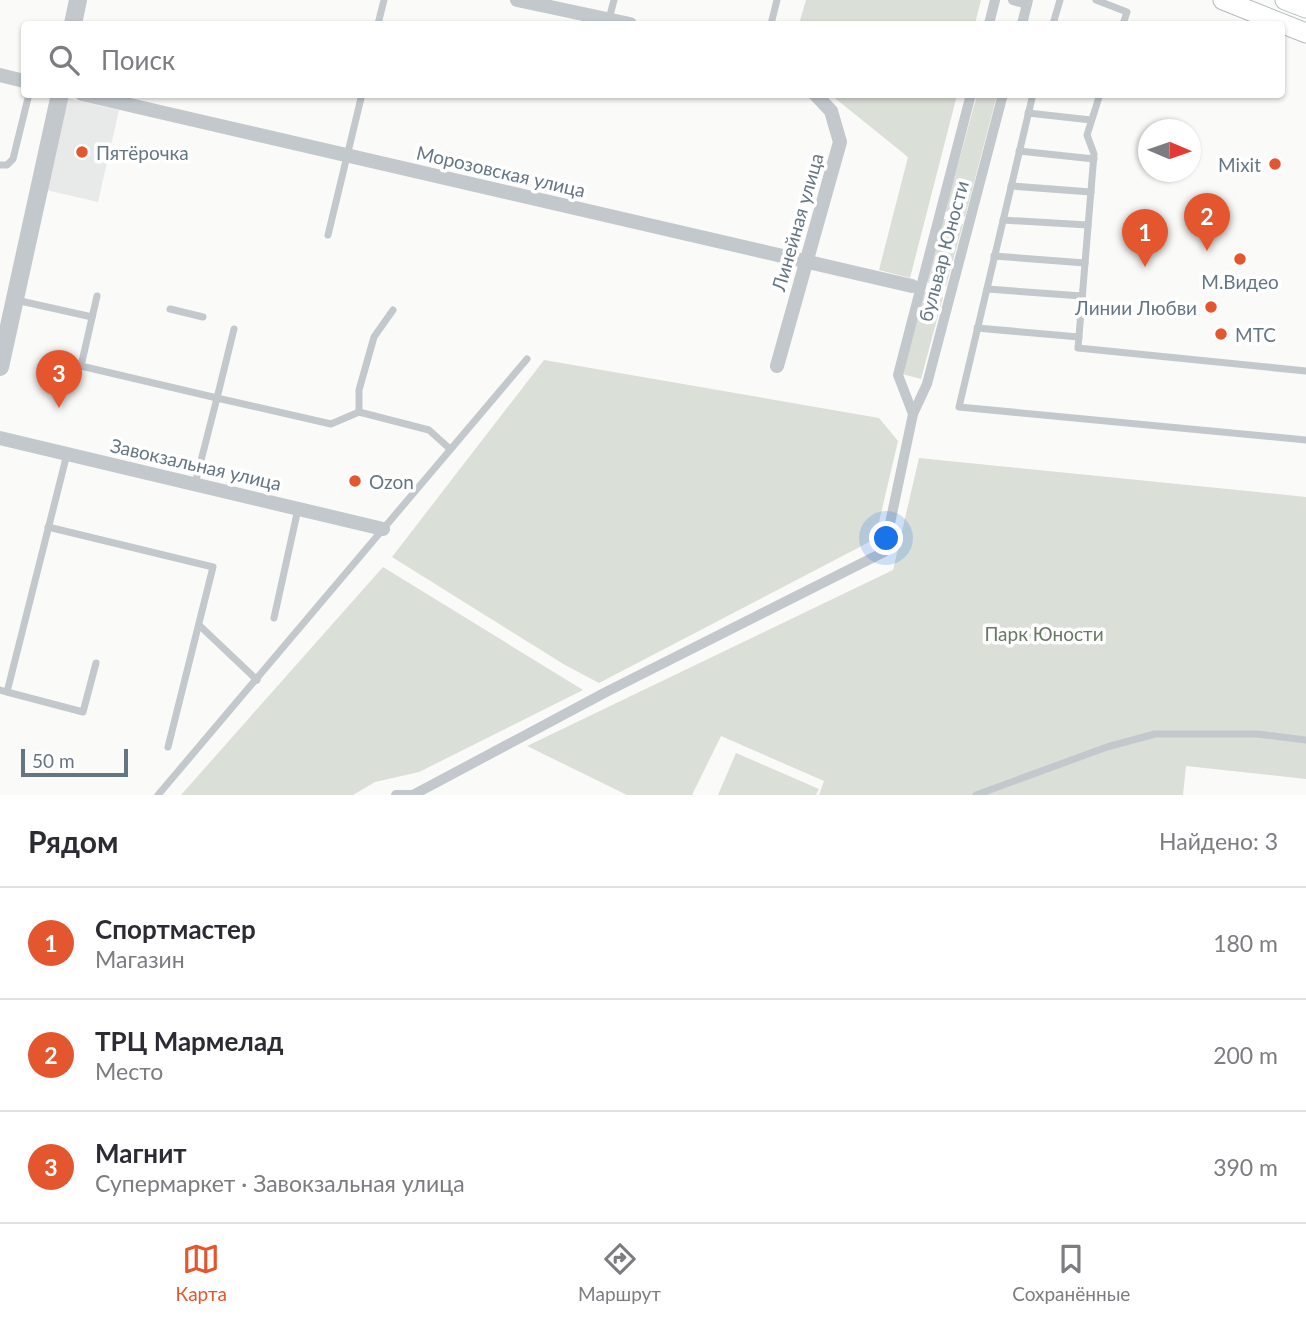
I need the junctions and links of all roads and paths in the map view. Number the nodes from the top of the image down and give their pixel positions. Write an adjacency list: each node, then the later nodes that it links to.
1 (78, 0): 15 (street)
2 (384, 0): 16 (lane)
3 (516, 0): 14 (street)
4 (614, 0): 14 (lane)
5 (777, 0): 18 (lane)
6 (995, 0): 19 (street)
7 (1013, 0): 12 (street)
8 (1060, 0): 21 (lane)
9 (1096, 0): 22 (lane)
10 (1223, 0): 23 (main road)
11 (1285, 0): 13 (main road)
12 (1027, 2): 20 (street)
13 (1306, 8)
14 (609, 20): 17 (street)
15 (74, 21)
16 (380, 21)
17 (614, 21)
18 (772, 21)
19 (990, 21)
20 (1022, 21)
21 (1054, 21)
22 (1124, 21)
23 (1276, 21)
24 (1285, 25): 25 (main road)
25 (1306, 33)
26 (0, 75): 27 (street)
27 (21, 80)
28 (28, 98): 42 (lane)
29 (59, 98): 55 (street)
30 (99, 98): 40 (street, Морозовская улица)
31 (361, 98): 40 (lane)
32 (819, 98): 49 (street, Линейная улица)
33 (970, 98): 69 (street)
34 (1002, 98): 69 (street, бульвар Юности)
35 (1032, 98): 37 (lane)
36 (1099, 98): 38 (lane)
37 (1028, 113): 38 (lane); 39 (lane)
38 (1091, 120): 41 (lane)
39 (1019, 151): 41 (lane); 43 (lane)
40 (347, 155): 47 (lane); 49 (street, Морозовская улица)
41 (1094, 159): 44 (lane)
42 (0, 165)
43 (1011, 186): 44 (lane); 45 (lane)
44 (1091, 192): 46 (lane)
45 (1003, 220): 46 (lane); 48 (lane)
46 (1088, 225): 50 (lane)
47 (328, 235)
48 (994, 256): 50 (lane); 52 (lane)
49 (807, 260): 51 (street, Морозовская улица); 64 (street, Линейная улица)
50 (1085, 263): 54 (lane)
51 (912, 286)
52 (987, 289): 54 (lane); 60 (lane)
53 (97, 296): 58 (lane)
54 (1082, 296): 62 (lane)
55 (8, 298): 58 (lane); 65 (street)
56 (170, 309): 59 (lane)
57 (393, 310): 68 (lane)
58 (92, 317): 67 (lane)
59 (203, 317)
60 (977, 328): 62 (lane); 71 (lane)
61 (234, 329): 67 (lane)
62 (1079, 337): 66 (lane)
63 (527, 359): 72 (lane)
64 (777, 366)
65 (0, 367)
66 (1306, 371)
67 (217, 398): 68 (lane); 74 (lane)
68 (359, 412): 72 (lane)
69 (913, 414): 87 (street, бульвар Юности)
70 (0, 438): 73 (street, Завокзальная улица)
71 (1306, 440)
72 (450, 449): 77 (lane)
73 (67, 454): 74 (street, Завокзальная улица); 76 (lane)
74 (195, 484): 75 (street, Завокзальная улица)
75 (299, 508): 77 (street, Завокзальная улица); 78 (lane)
76 (48, 527): 79 (lane); 82 (lane)
77 (383, 529): 81 (lane)
78 (274, 618)
79 (199, 625): 81 (lane); 84 (lane)
80 (96, 663): 82 (lane)
81 (257, 680): 85 (lane)
82 (4, 691)
83 (1306, 740): 88 (lane)
84 (168, 747)
85 (158, 795)
86 (396, 795): 87 (street)
87 (413, 795)
88 (976, 795)

